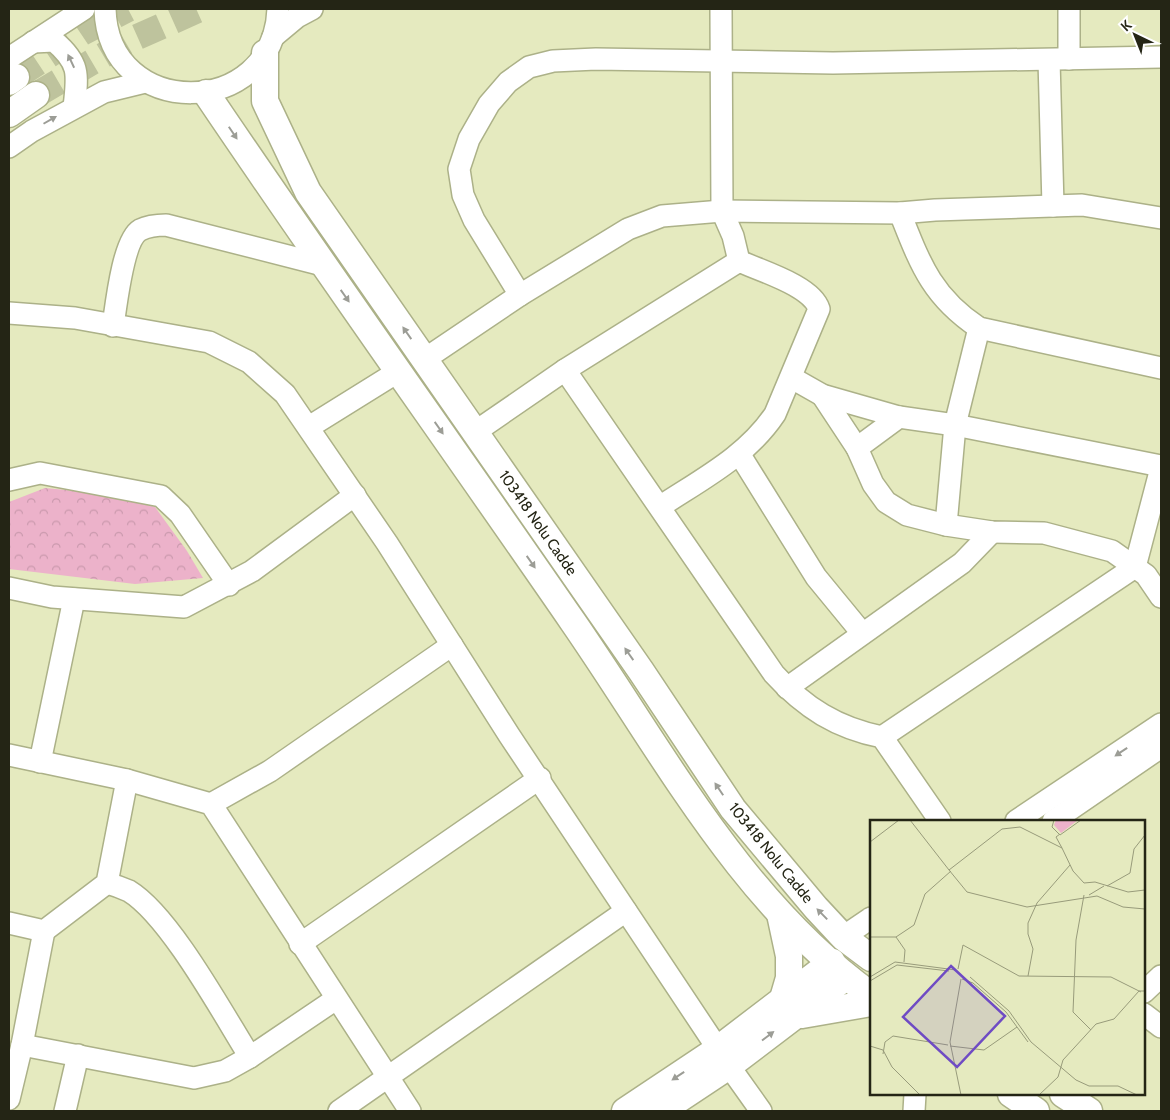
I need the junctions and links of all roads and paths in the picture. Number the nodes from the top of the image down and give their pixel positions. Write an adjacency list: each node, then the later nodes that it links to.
1 (84, 9): 7 (street)
2 (105, 9): 13 (street)
3 (278, 9): 8 (street)
4 (312, 9): 8 (street)
5 (721, 9): 11 (street)
6 (1069, 9): 10 (street)
7 (33, 42): 12 (street); 16 (street, one-way to 7)
8 (269, 45): 14 (street); 29 (main road, 103418 Nolu Cadde, one-way to 8)
9 (1161, 57): 10 (street)
10 (1059, 59): 11 (street); 19 (street)
11 (722, 62): 20 (street); 25 (street)
12 (11, 72)
13 (145, 82): 14 (street); 16 (street)
14 (206, 93): 24 (main road, one-way to 24)
15 (36, 95): 17 (main road)
16 (74, 107): 18 (street, one-way to 16)
17 (9, 114)
18 (9, 147)
19 (1053, 206): 21 (street); 22 (street)
20 (722, 211): 21 (street); 23 (street); 25 (street)
21 (900, 213): 28 (street)
22 (1161, 218)
23 (739, 261): 31 (street); 33 (street)
24 (323, 265): 27 (street); 32 (main road, one-way to 32)
25 (520, 295): 29 (street)
26 (9, 313): 27 (street)
27 (113, 326): 37 (street)
28 (979, 328): 30 (street); 36 (street)
29 (425, 359): 38 (main road, 103418 Nolu Cadde)
30 (1161, 368)
31 (565, 370): 38 (street); 44 (street)
32 (399, 371): 37 (street); 68 (main road, one-way to 68)
33 (792, 378): 34 (street); 40 (street)
34 (822, 395): 35 (street); 39 (street)
35 (899, 417): 36 (street); 39 (street)
36 (955, 426): 41 (street); 45 (street)
37 (309, 428): 43 (street)
38 (475, 432): 72 (main road, 103418 Nolu Cadde, one-way to 38)
39 (857, 448): 45 (street)
40 (740, 455): 44 (street); 52 (street)
41 (1161, 467): 47 (street)
42 (9, 480): 48 (street)
43 (355, 495): 48 (street); 53 (street)
44 (661, 506): 54 (street)
45 (946, 525): 46 (street)
46 (992, 532): 47 (street); 52 (street)
47 (1135, 567): 50 (street); 56 (street)
48 (229, 585): 51 (street)
49 (9, 588): 51 (street)
50 (1161, 597)
51 (74, 599): 59 (street)
52 (862, 633): 54 (street)
53 (452, 644): 60 (street); 62 (street)
54 (787, 688): 56 (street)
55 (1161, 724): 64 (street, one-way to 64)
56 (882, 737): 63 (street)
57 (1161, 746): 65 (street)
58 (9, 755): 59 (street)
59 (40, 762): 61 (street)
60 (540, 778): 67 (street); 73 (street)
61 (126, 780): 62 (street); 66 (street)
62 (211, 804): 73 (street)
63 (939, 820)
64 (1017, 820)
65 (1054, 820)
66 (107, 883): 71 (street); 86 (street)
67 (626, 911): 87 (street); 88 (street)
68 (780, 914): 75 (main road); 81 (main road)
69 (870, 919): 72 (street)
70 (9, 923): 71 (street)
71 (44, 931): 84 (street)
72 (843, 937): 74 (main road, 103418 Nolu Cadde)
73 (300, 944): 79 (street)
74 (869, 953)
75 (839, 969): 78 (main road); 81 (main road)
76 (1161, 976): 77 (street)
77 (1145, 991)
78 (870, 994)
79 (336, 999): 86 (street); 88 (street)
80 (870, 1003): 81 (main road)
81 (788, 1009): 87 (main road)
82 (1145, 1015): 83 (street)
83 (1161, 1027)
84 (22, 1044): 85 (street); 92 (street)
85 (78, 1055): 86 (street); 93 (street)
86 (250, 1057)
87 (724, 1057): 96 (main road, one-way to 96); 97 (main road); 98 (street)
88 (388, 1078): 94 (street); 95 (street)
89 (915, 1095): 99 (street)
90 (1012, 1095): 100 (main road)
91 (1064, 1095): 101 (main road)
92 (9, 1099)
93 (65, 1111)
94 (339, 1111)
95 (410, 1111)
96 (625, 1111)
97 (661, 1111)
98 (761, 1111)
99 (914, 1111)
100 (1036, 1111)
101 (1089, 1111)

